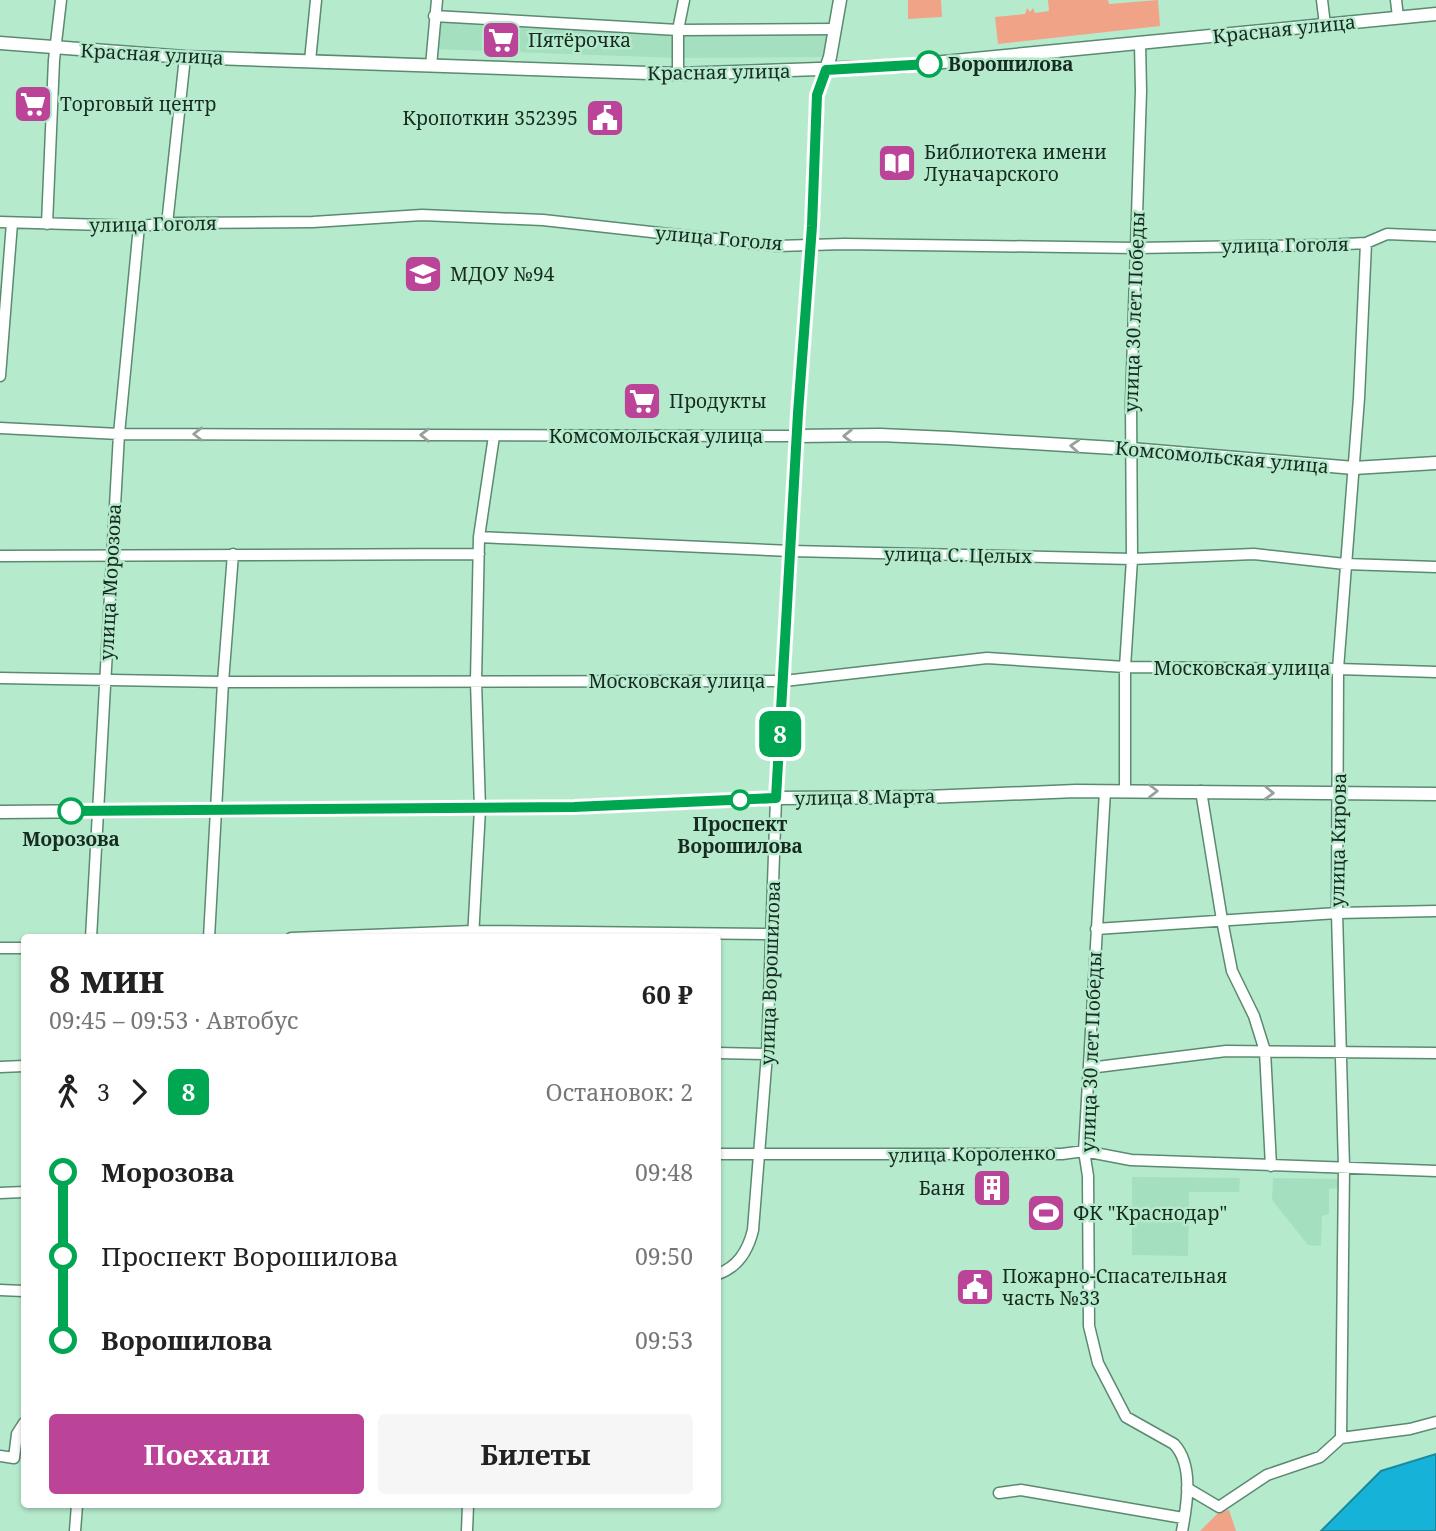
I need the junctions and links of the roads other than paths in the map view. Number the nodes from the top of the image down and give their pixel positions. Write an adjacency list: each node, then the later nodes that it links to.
1 (61, 0): 16 (street)
2 (316, 0): 18 (street)
3 (437, 0): 9 (street)
4 (684, 0): 13 (street)
5 (840, 0): 12 (main road, улица Ворошилова)
6 (1322, 0): 11 (street)
7 (1396, 0): 10 (street)
8 (1436, 13): 10 (main road, Красная улица)
9 (434, 16): 13 (street); 19 (street)
10 (1398, 17): 11 (main road, Красная улица)
11 (1325, 25): 15 (main road, Красная улица)
12 (835, 29): 13 (street); 20 (main road, улица Ворошилова)
13 (678, 30): 21 (street)
14 (0, 43): 16 (main road, Красная улица)
15 (1140, 43): 20 (main road, Красная улица); 29 (street, улица 30 лет Победы)
16 (55, 47): 17 (main road, Красная улица); 24 (street)
17 (185, 57): 18 (main road, Красная улица); 23 (street)
18 (310, 61): 19 (main road, Красная улица)
19 (431, 66): 21 (main road, Красная улица)
20 (826, 70): 21 (main road, Красная улица); 28 (main road, улица Ворошилова)
21 (678, 74)
22 (6, 223): 24 (street, улица Гоголя); 30 (street)
23 (167, 223): 25 (street, улица Гоголя); 28 (street, улица Гоголя)
24 (47, 224): 25 (street, улица Гоголя)
25 (139, 226): 32 (street, улица Морозова)
26 (1436, 236): 27 (street, улица Гоголя)
27 (1366, 243): 29 (street, улица Гоголя); 37 (street, улица Кирова)
28 (810, 244): 29 (street, улица Гоголя); 34 (main road, улица Ворошилова)
29 (1136, 248): 35 (street, улица 30 лет Победы)
30 (0, 376)
31 (0, 428): 32 (street, Комсомольская улица)
32 (119, 434): 33 (street, Комсомольская улица, one-way to 32); 43 (street, улица Морозова)
33 (494, 436): 34 (street, Комсомольская улица); 38 (street)
34 (796, 436): 35 (main road, Комсомольская улица, one-way to 34); 39 (main road, улица Ворошилова)
35 (1131, 449): 37 (main road, Комсомольская улица); 44 (street, улица 30 лет Победы)
36 (1436, 463): 37 (main road, Комсомольская улица)
37 (1354, 468): 45 (street, улица Кирова)
38 (479, 537): 39 (street, улица С. Целых); 41 (street)
39 (791, 551): 44 (street, улица С. Целых); 53 (main road, улица Ворошилова)
40 (233, 554): 41 (street); 43 (street); 54 (street)
41 (479, 554): 52 (street)
42 (0, 556): 43 (street)
43 (111, 557): 51 (street, улица Морозова)
44 (1132, 559): 45 (street, улица С. Целых); 47 (street, улица 30 лет Победы)
45 (1345, 565): 46 (street, улица С. Целых); 48 (street, улица Кирова)
46 (1436, 568)
47 (1125, 667): 48 (street, Московская улица); 53 (street, Московская улица); 56 (street, улица 30 лет Победы)
48 (1338, 669): 49 (street, Московская улица); 59 (street, улица Кирова)
49 (1436, 672)
50 (0, 678): 51 (street, Московская улица)
51 (105, 681): 54 (street, Московская улица); 63 (street, улица Морозова)
52 (476, 681): 53 (street, Московская улица); 54 (street, Московская улица); 62 (street)
53 (784, 681): 60 (main road, улица Ворошилова)
54 (223, 682): 61 (street)
55 (1105, 791): 56 (main road, улица 8 Марта); 60 (main road, улица 8 Марта); 68 (street, улица 30 лет Победы)
56 (1125, 791): 57 (main road, улица 8 Марта, one-way to 57)
57 (1201, 791): 59 (main road, улица 8 Марта, one-way to 59); 67 (street)
58 (1436, 794): 59 (main road, улица 8 Марта)
59 (1339, 795): 66 (street, улица Кирова)
60 (776, 798): 62 (main road, улица 8 Марта); 72 (street, улица Ворошилова)
61 (217, 809): 62 (main road, улица 8 Марта); 63 (main road, улица 8 Марта); 70 (street)
62 (480, 809): 71 (street)
63 (98, 811): 64 (main road, улица 8 Марта); 69 (street, улица Морозова)
64 (0, 812)
65 (1436, 911): 66 (street)
66 (1337, 913): 67 (street); 77 (street, улица Кирова)
67 (1222, 920): 68 (street); 75 (street)
68 (1096, 929): 82 (street, улица 30 лет Победы)
69 (91, 934)
70 (209, 934)
71 (473, 934): 72 (street)
72 (773, 934): 78 (street, улица Ворошилова)
73 (0, 948): 74 (street)
74 (21, 948)
75 (1265, 1051): 77 (street); 82 (street); 86 (street)
76 (721, 1053): 78 (street)
77 (1341, 1053): 79 (street); 87 (street, улица Кирова)
78 (768, 1054): 84 (street, улица Ворошилова)
79 (1436, 1054)
80 (21, 1066): 81 (street)
81 (0, 1067)
82 (1089, 1068): 83 (street, улица 30 лет Победы)
83 (1084, 1151): 84 (street, улица Короленко); 86 (street, улица Короленко); 98 (street, улица 30 лет Победы)
84 (761, 1153): 85 (street, улица Короленко); 91 (street, улица Ворошилова)
85 (721, 1154)
86 (1271, 1166): 87 (street, улица Короленко)
87 (1344, 1167): 88 (street, улица Короленко); 96 (street, улица Кирова)
88 (1436, 1171)
89 (21, 1192): 90 (street)
90 (0, 1193)
91 (721, 1273)
92 (0, 1290): 93 (street)
93 (21, 1291)
94 (1436, 1422): 96 (street)
95 (21, 1427): 97 (street)
96 (1341, 1438): 98 (street)
97 (0, 1456)
98 (1187, 1488): 102 (street, улица 30 лет Победы)
99 (999, 1493): 102 (street)
100 (77, 1508): 103 (street)
101 (468, 1508): 104 (street)
102 (1183, 1525)
103 (75, 1531)
104 (467, 1531)

